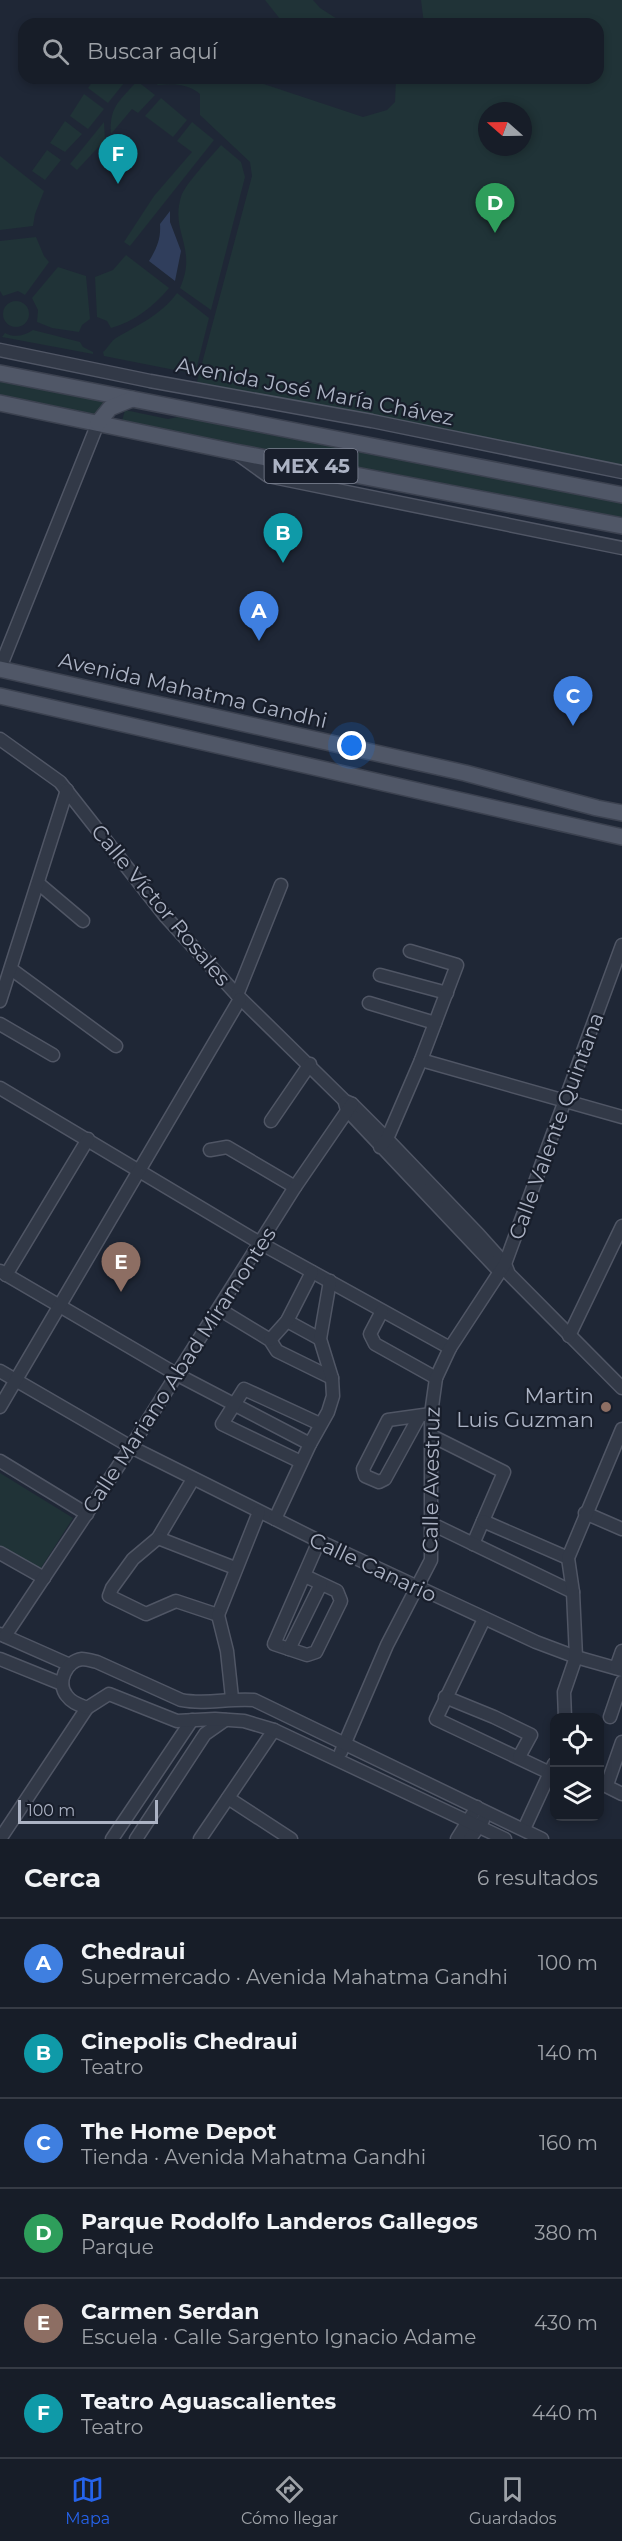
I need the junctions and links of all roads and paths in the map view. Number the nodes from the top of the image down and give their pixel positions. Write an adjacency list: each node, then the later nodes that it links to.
1 (0, 350): 3 (street, Avenida José María Chávez)
2 (0, 373): 5 (main road, Avenida José María Chávez / MEX 45)
3 (150, 381): 4 (street, Avenida José María Chávez); 5 (street)
4 (192, 389): 7 (street); 10 (street, Avenida José María Chávez)
5 (141, 400): 7 (main road, Avenida José María Chávez / MEX 45); 8 (main road)
6 (0, 404): 8 (main road, MEX 45)
7 (190, 409): 11 (main road, Avenida José María Chávez / MEX 45)
8 (98, 423): 9 (main road, MEX 45); 14 (street)
9 (236, 452): 12 (main road, MEX 45); 13 (street)
10 (622, 472)
11 (622, 495)
12 (622, 526)
13 (622, 548)
14 (0, 668): 18 (main road, Avenida Mahatma Gandhi)
15 (0, 696): 19 (main road)
16 (0, 739): 17 (street, Calle Víctor Rosales)
17 (67, 790): 20 (street); 28 (street, Calle Víctor Rosales)
18 (622, 813)
19 (622, 837)
20 (38, 883): 22 (street); 25 (street)
21 (280, 885): 28 (street)
22 (82, 921)
23 (622, 945): 38 (street, Calle Valente Quintana)
24 (410, 951): 27 (street)
25 (10, 969): 29 (street); 33 (street)
26 (380, 975): 27 (street)
27 (447, 993): 31 (street)
28 (239, 997): 36 (street, Calle Víctor Rosales); 45 (street)
29 (0, 1002)
30 (369, 1003): 31 (street)
31 (435, 1023): 35 (street)
32 (0, 1024): 34 (street)
33 (116, 1046)
34 (52, 1055)
35 (421, 1060): 38 (street); 43 (street)
36 (310, 1064): 39 (street, Calle Víctor Rosales); 41 (street)
37 (0, 1088): 42 (street)
38 (565, 1103): 40 (street); 49 (street, Calle Valente Quintana)
39 (348, 1105): 43 (street, Calle Víctor Rosales); 46 (street, Calle Mariano Abad Miramontes)
40 (622, 1117)
41 (271, 1121)
42 (88, 1139): 45 (street); 51 (street)
43 (384, 1143): 49 (street, Calle Víctor Rosales)
44 (210, 1150): 46 (street)
45 (138, 1170): 48 (street); 53 (street)
46 (295, 1187): 48 (street, Calle Mariano Abad Miramontes)
47 (622, 1226): 57 (street)
48 (260, 1243): 50 (street); 54 (street, Calle Mariano Abad Miramontes)
49 (505, 1270): 57 (street, Calle Víctor Rosales); 60 (street, Calle Avestruz)
50 (312, 1272): 52 (street); 56 (street)
51 (3, 1273): 53 (street)
52 (330, 1281): 55 (street); 58 (street)
53 (59, 1305): 62 (street); 65 (street)
54 (219, 1309): 59 (street); 62 (street, Calle Mariano Abad Miramontes)
55 (382, 1311): 60 (street); 64 (street)
56 (287, 1321): 58 (street); 59 (street)
57 (569, 1336): 66 (street, Calle Víctor Rosales)
58 (320, 1339): 63 (street)
59 (270, 1340): 63 (street)
60 (450, 1348): 64 (street, Calle Avestruz)
61 (0, 1371): 65 (street, Calle Canario)
62 (176, 1374): 67 (street); 74 (street, Calle Mariano Abad Miramontes)
63 (332, 1378): 70 (street)
64 (436, 1378): 69 (street, Calle Avestruz)
65 (16, 1380): 68 (street); 74 (street, Calle Canario)
66 (622, 1388)
67 (234, 1406): 70 (street); 73 (street); 76 (street)
68 (0, 1407)
69 (425, 1416): 69 (street); 72 (street, Calle Avestruz)
70 (320, 1425): 73 (street)
71 (622, 1429): 79 (street)
72 (432, 1437): 82 (street); 83 (street, Calle Avestruz)
73 (310, 1444): 76 (street)
74 (131, 1447): 77 (street, Calle Canario); 80 (street, Calle Mariano Abad Miramontes)
75 (0, 1461): 80 (street)
76 (301, 1462): 81 (street)
77 (193, 1479): 78 (street, Calle Canario); 85 (street)
78 (259, 1512): 81 (street, Calle Canario); 90 (street)
79 (585, 1513): 84 (street); 89 (street)
80 (87, 1514): 92 (street, Calle Mariano Abad Miramontes)
81 (275, 1519): 86 (street, Calle Canario)
82 (483, 1521): 87 (street); 89 (street)
83 (430, 1523): 87 (street); 94 (street, Calle Avestruz)
84 (622, 1529)
85 (158, 1538): 90 (street); 96 (street)
86 (319, 1542): 91 (street); 94 (street, Calle Canario)
87 (473, 1544): 95 (street)
88 (0, 1553): 92 (street)
89 (568, 1558): 95 (street)
90 (235, 1568): 96 (street)
91 (305, 1576): 93 (street); 99 (street)
92 (44, 1578): 98 (street, Calle Mariano Abad Miramontes)
93 (321, 1584): 99 (street); 99 (street)
94 (417, 1588): 97 (street, Calle Canario); 116 (street, Calle Avestruz)
95 (573, 1592): 101 (street)
96 (218, 1615): 108 (street)
97 (484, 1619): 101 (street, Calle Canario); 107 (street)
98 (2, 1635): 103 (street)
99 (290, 1649)
100 (622, 1651): 104 (street)
101 (576, 1657): 104 (street, Calle Canario); 110 (street)
102 (2, 1664): 106 (street)
103 (70, 1665): 106 (street); 108 (street)
104 (619, 1669)
105 (622, 1682): 111 (street)
106 (62, 1684): 109 (street)
107 (445, 1697): 117 (street); 117 (street)
108 (232, 1698): 116 (street)
109 (87, 1708): 112 (street); 126 (street)
110 (565, 1713)
111 (610, 1717)
112 (192, 1720): 113 (street); 127 (street)
113 (225, 1720): 114 (street); 128 (street)
114 (273, 1730): 118 (street); 122 (street)
115 (622, 1742): 121 (street)
116 (344, 1745): 118 (street, Calle Avestruz); 123 (street)
117 (519, 1757): 119 (street)
118 (338, 1758): 124 (street)
119 (550, 1768)
120 (550, 1773): 125 (street)
121 (622, 1794)
122 (228, 1798): 129 (street); 130 (street)
123 (483, 1810): 124 (street); 125 (street)
124 (473, 1825): 131 (street); 132 (street); 133 (street)
125 (524, 1829): 134 (street)
126 (0, 1839)
127 (112, 1839)
128 (136, 1839)
129 (200, 1839)
130 (291, 1839)
131 (457, 1839)
132 (470, 1839)
133 (505, 1839)
134 (542, 1839)

